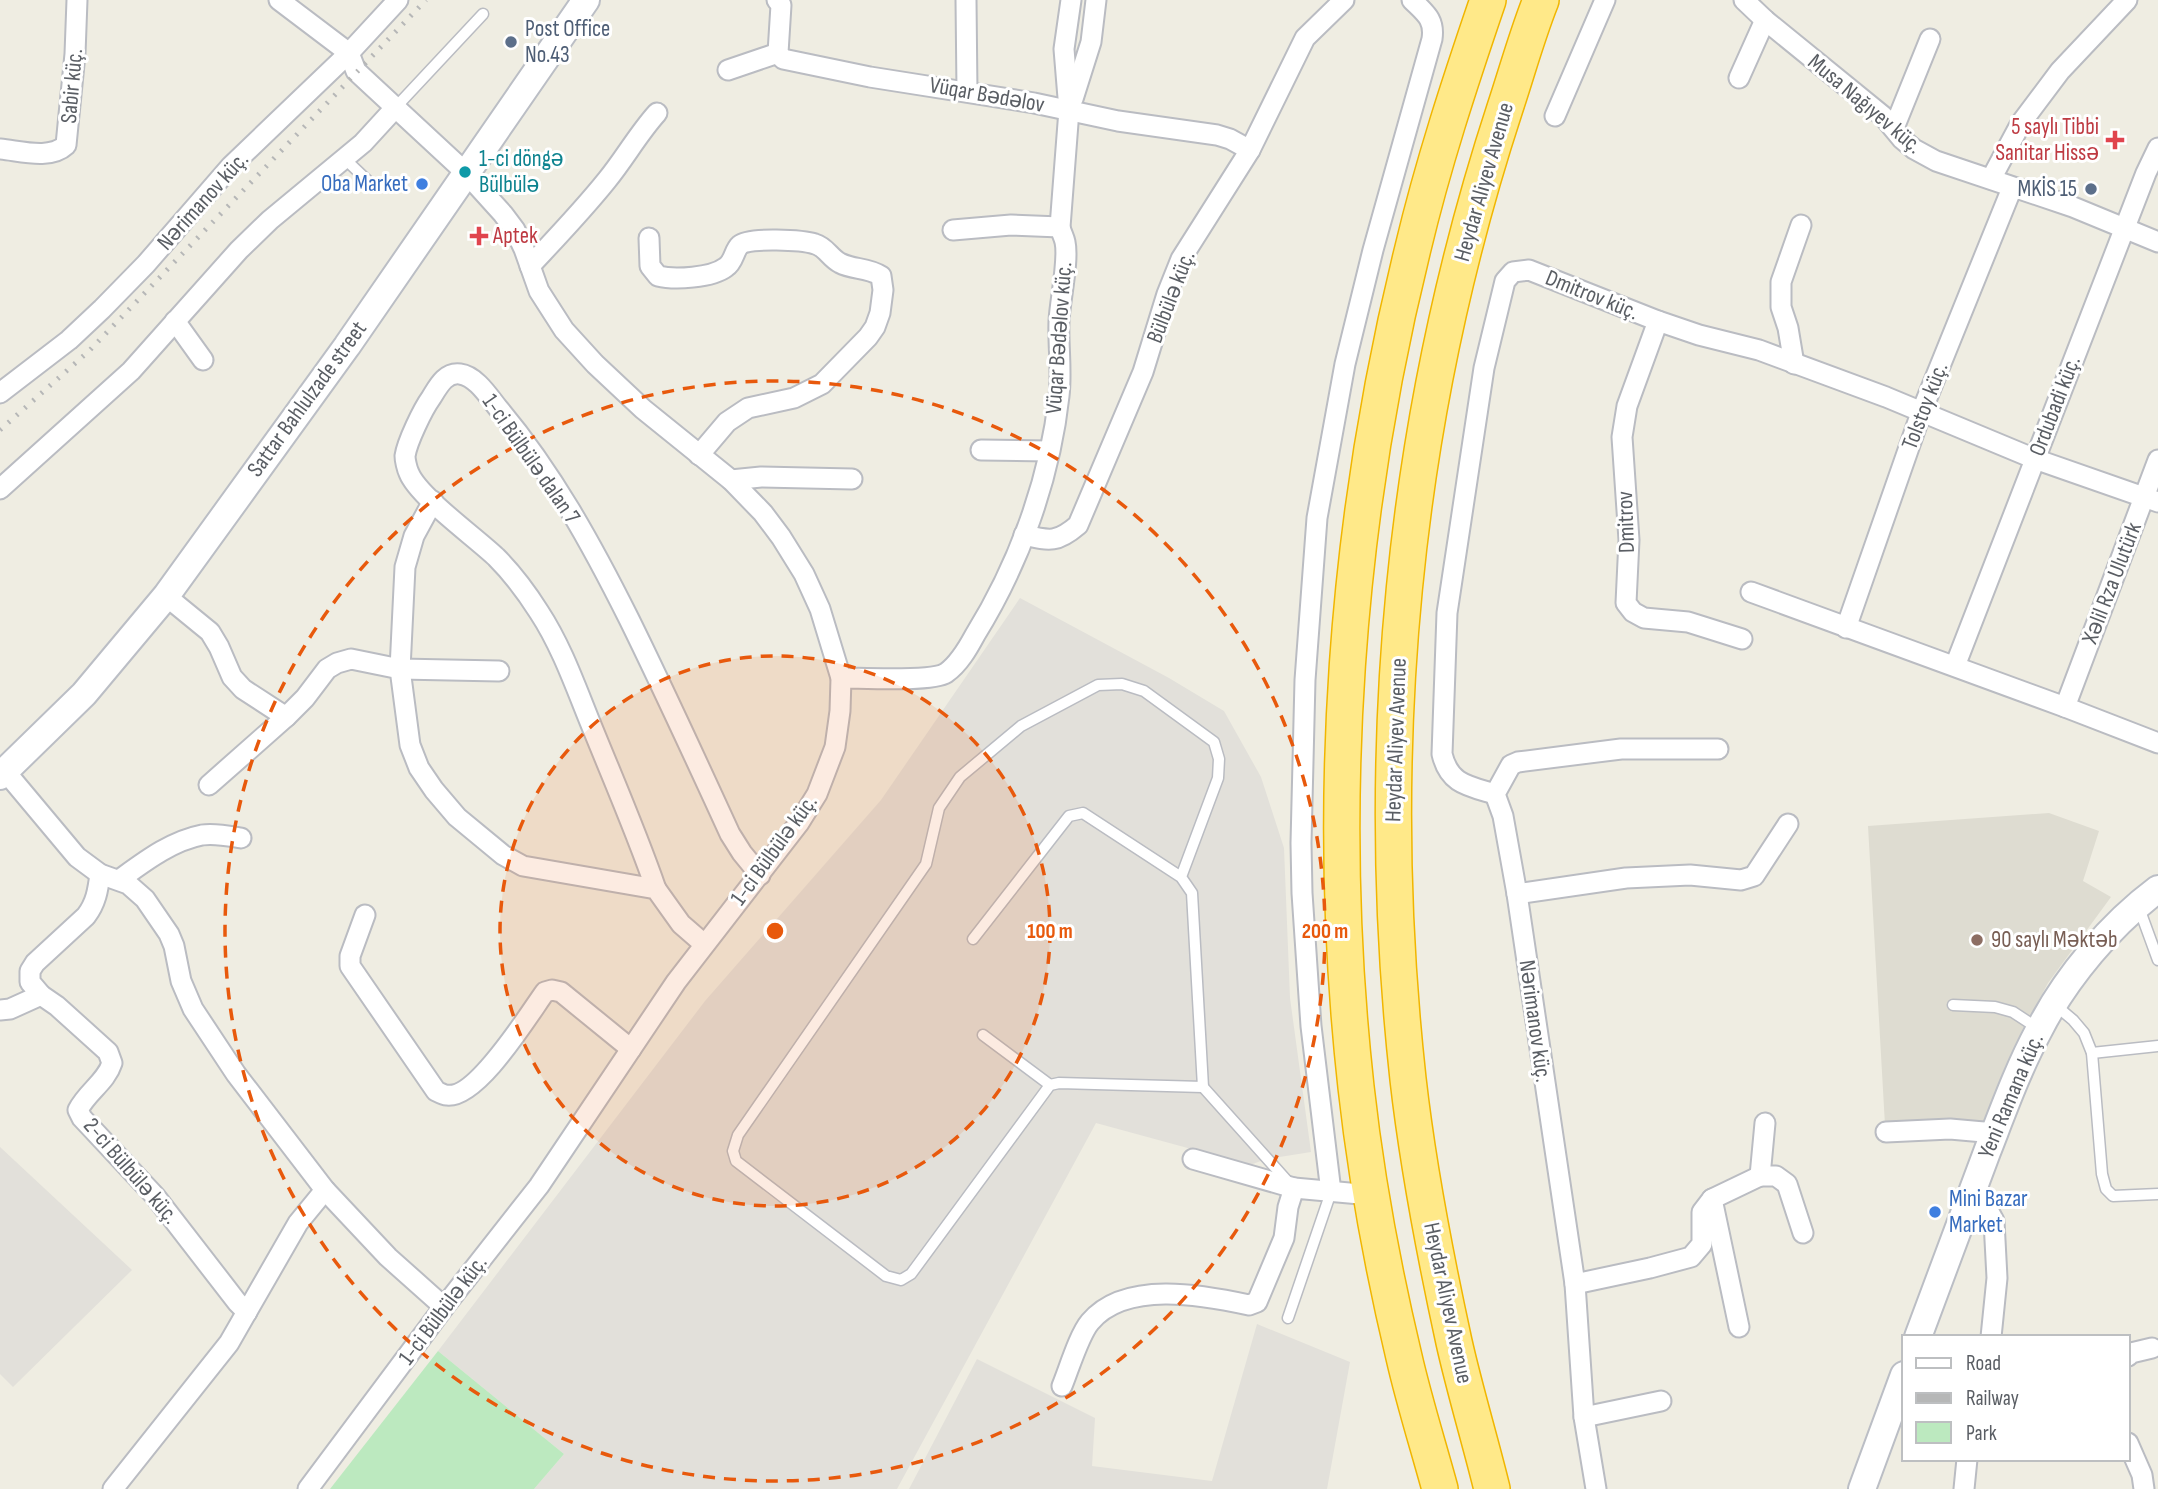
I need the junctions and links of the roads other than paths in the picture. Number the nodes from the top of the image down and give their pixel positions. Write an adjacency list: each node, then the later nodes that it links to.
1 (77, 0): 30 (street, Sabir küç.)
2 (279, 0): 19 (street, 1-ci Bülbülə küç.)
3 (398, 0): 19 (street, Nərimanov küç.)
4 (586, 0): 33 (main road, Sattar Bahlulzade street)
5 (777, 0): 20 (street)
6 (966, 0): 23 (street)
7 (1071, 0): 25 (street, Vüqar Bədəlov küç.)
8 (1096, 0): 25 (street)
9 (1412, 0): 107 (street)
10 (1488, 0): 109 (highway)
11 (1541, 0): 132 (highway, Heydar Aliyev Avenue)
12 (1605, 0): 27 (street)
13 (1744, 0): 17 (street, Musa Nağıyev küç.)
14 (2127, 0): 34 (street)
15 (1343, 1): 31 (street, Bülbülə küç.)
16 (483, 14): 24 (lane)
17 (1765, 20): 22 (street); 28 (street, Musa Nağıyev küç.)
18 (1930, 39): 28 (street)
19 (349, 53): 24 (street, 1-ci Bülbülə küç.); 48 (street, Nərimanov küç.)
20 (778, 53): 21 (street); 23 (street, Vüqar Bədəlov)
21 (728, 70)
22 (1739, 78)
23 (967, 91): 25 (street, Vüqar Bədəlov)
24 (396, 107): 32 (street); 33 (street, 1-ci Bülbülə küç.)
25 (1069, 110): 31 (street, Vüqar Bədəlov); 38 (street, Vüqar Bədəlov küç.)
26 (657, 113): 43 (street)
27 (1555, 116)
28 (1894, 128): 34 (street, Musa Nağıyev küç.)
29 (2158, 148): 39 (street, Ordubadi küç.)
30 (0, 149)
31 (1250, 150): 60 (street, Bülbülə küç.)
32 (345, 159): 35 (lane); 44 (street)
33 (465, 172): 43 (street, 1-ci Bülbülə küç.); 62 (main road, Sattar Bahlulzade street)
34 (1991, 180): 36 (street, Musa Nağıyev küç.)
35 (369, 182)
36 (2012, 188): 39 (street, Musa Nağıyev küç.); 49 (street, Tolstoy küç.)
37 (1801, 225): 47 (street)
38 (1059, 227): 40 (street); 51 (street, Vüqar Bədəlov küç.)
39 (2125, 228): 42 (street, Musa Nağıyev küç.); 53 (street, Ordubadi küç.)
40 (953, 230)
41 (649, 238): 52 (street)
42 (2158, 242)
43 (530, 266): 52 (street, 1-ci Bülbülə küç.)
44 (175, 321): 46 (street); 57 (street)
45 (1658, 321): 47 (street, Dmitrov küç.); 64 (street, Dmitrov); 75 (street, Dmitrov küç.)
46 (203, 360)
47 (1794, 364): 49 (street, Dmitrov küç.)
48 (0, 393)
49 (1921, 413): 53 (street, Dmitrov küç.); 63 (street, Tolstoy küç.)
50 (981, 450): 51 (street)
51 (1049, 451): 60 (street, Vüqar Bədəlov küç.)
52 (699, 455): 55 (street, 1-ci Bülbülə küç.)
53 (2035, 459): 58 (street, Dmitrov küç.); 65 (street, Ordubadi küç.)
54 (2158, 460): 58 (street, Xəlil Rza Ulutürk)
55 (731, 480): 56 (street); 68 (street, 1-ci Bülbülə küç.)
56 (852, 480)
57 (0, 489)
58 (2151, 500): 69 (street, Xəlil Rza Ulutürk)
59 (433, 501): 66 (street); 79 (street, 1-ci Bülbülə dalan 7); 82 (street, 1-ci Bülbülə dalan 7)
60 (1024, 535): 68 (street, Vüqar Bədəlov küç.)
61 (1751, 592): 63 (street)
62 (166, 596): 70 (street); 73 (main road, Sattar Bahlulzade street)
63 (1846, 628): 65 (street)
64 (1742, 639)
65 (1955, 666): 69 (street)
66 (400, 668): 67 (street); 70 (street); 82 (street)
67 (499, 671)
68 (841, 678): 79 (street, 1-ci Bülbülə küç.)
69 (2065, 707): 71 (street)
70 (286, 717): 74 (street)
71 (2158, 743)
72 (1718, 748): 75 (street)
73 (2, 773): 78 (street)
74 (209, 785)
75 (1495, 794): 83 (street, Nərimanov küç.)
76 (1788, 824): 83 (street)
77 (241, 838): 81 (street)
78 (100, 874): 81 (street); 89 (street)
79 (760, 874): 87 (street, 1-ci Bülbülə küç.)
80 (1181, 877): 86 (lane); 98 (lane); 99 (lane)
81 (119, 880): 106 (street)
82 (656, 889): 87 (street, 1-ci Bülbülə dalan 7)
83 (1517, 894): 113 (street, Nərimanov küç.)
84 (2148, 896): 88 (lane); 90 (main road, Yeni Ramana küç.)
85 (365, 915): 96 (street)
86 (973, 939)
87 (704, 944): 96 (street, 1-ci Bülbülə küç.)
88 (2158, 960)
89 (41, 995): 92 (street); 115 (street, 2-ci Bülbülə küç.)
90 (2054, 1004): 93 (main road, Yeni Ramana küç.); 97 (lane)
91 (1953, 1005): 93 (lane)
92 (0, 1010)
93 (2039, 1029): 102 (main road, Yeni Ramana küç.)
94 (983, 1035): 98 (lane)
95 (2158, 1046): 97 (lane)
96 (631, 1049): 114 (street, 1-ci Bülbülə küç.)
97 (2092, 1053): 108 (lane)
98 (1050, 1085): 99 (lane)
99 (1203, 1087): 105 (lane)
100 (1765, 1123): 104 (street)
101 (1886, 1132): 102 (street)
102 (1995, 1133): 110 (main road, Yeni Ramana küç.)
103 (1193, 1159): 105 (street)
104 (1760, 1177): 111 (street); 112 (street)
105 (1294, 1188): 107 (street); 123 (street)
106 (325, 1190): 114 (street); 115 (street)
107 (1331, 1192): 109 (street); 116 (lane)
108 (2158, 1194)
109 (1371, 1195): 131 (highway)
110 (1971, 1195): 118 (main road, Yeni Ramana küç.); 119 (street)
111 (1712, 1199): 113 (street); 117 (street)
112 (1803, 1233)
113 (1575, 1284): 125 (street, Nərimanov küç.)
114 (444, 1307): 130 (street, 1-ci Bülbülə küç.)
115 (247, 1312): 129 (street)
116 (1288, 1318)
117 (1739, 1327)
118 (1919, 1335)
119 (1992, 1335)
120 (2152, 1348): 121 (street)
121 (2130, 1354)
122 (1902, 1380): 134 (main road)
123 (1062, 1386)
124 (1661, 1401): 125 (street)
125 (1584, 1417): 133 (street, Nərimanov küç.)
126 (2130, 1446): 128 (street)
127 (1967, 1461): 135 (street)
128 (2148, 1468): 136 (street)
129 (113, 1489)
130 (308, 1489)
131 (1440, 1489)
132 (1492, 1489)
133 (1596, 1489)
134 (1862, 1489)
135 (1964, 1489)
136 (2144, 1489)

